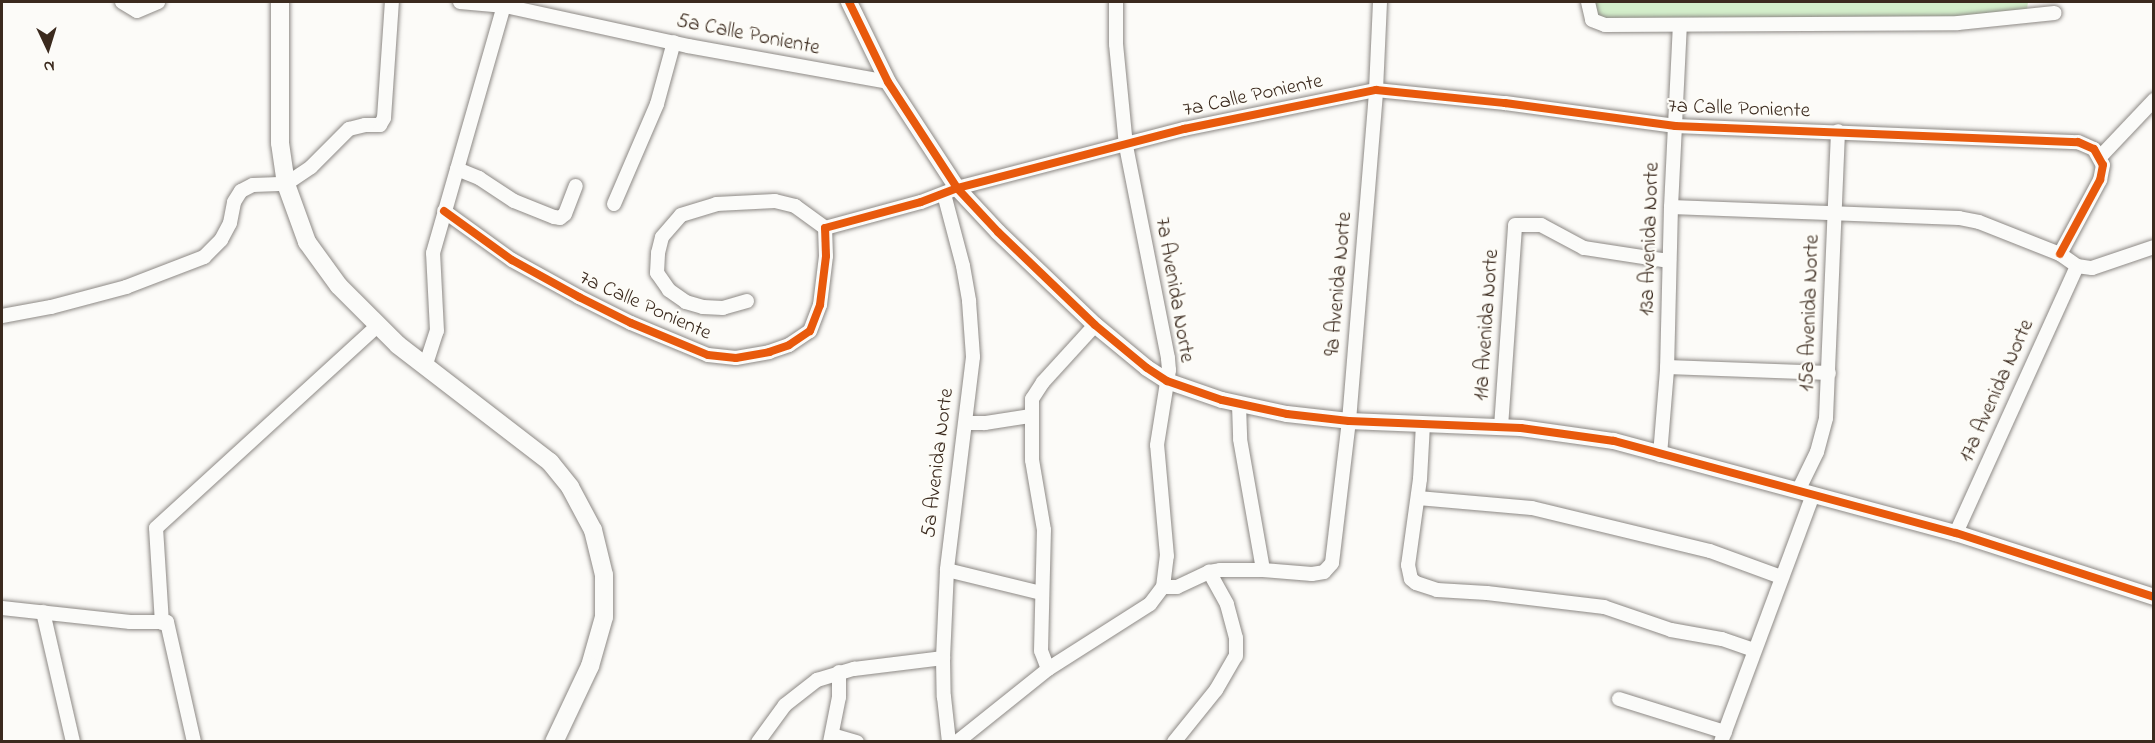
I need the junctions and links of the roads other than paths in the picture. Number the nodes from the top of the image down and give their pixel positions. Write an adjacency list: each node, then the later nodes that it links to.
1 (158, 2): 9 (street)
2 (280, 2): 22 (main road)
3 (392, 2): 22 (street)
4 (460, 2): 10 (street, 5a Calle Poniente)
5 (849, 2): 14 (street, 5a Avenida Norte)
6 (1116, 2): 19 (street, 7a Avenida Norte)
7 (1380, 2): 15 (street, 9a Avenida Norte)
8 (1587, 2): 12 (street)
9 (122, 3)
10 (505, 4): 13 (street, 5a Calle Poniente); 21 (street)
11 (2054, 13): 12 (street)
12 (1680, 25): 17 (street, 13a Avenida Norte)
13 (674, 42): 14 (street, 5a Calle Poniente); 25 (street)
14 (888, 82): 24 (street, 5a Avenida Norte)
15 (1376, 90): 17 (street, 7a Calle Poniente); 19 (street, 7a Calle Poniente); 44 (street, 9a Avenida Norte)
16 (2154, 100): 20 (street)
17 (1675, 126): 18 (street, 7a Calle Poniente); 26 (street, 13a Avenida Norte)
18 (1838, 131): 20 (street, 7a Calle Poniente); 28 (street, 15a Avenida Norte)
19 (1126, 146): 24 (street, 7a Calle Poniente); 41 (street, 7a Avenida Norte)
20 (2100, 157): 31 (street)
21 (457, 169): 23 (street); 27 (street)
22 (286, 184): 35 (street); 37 (main road)
23 (576, 186)
24 (950, 191): 29 (street, 7a Calle Poniente); 36 (street); 45 (street, 5a Avenida Norte)
25 (614, 204)
26 (1671, 207): 28 (street); 32 (street, 13a Avenida Norte)
27 (444, 211): 29 (street, 7a Calle Poniente); 38 (street)
28 (1835, 214): 31 (street); 40 (street, 15a Avenida Norte)
29 (825, 228): 34 (street)
30 (2154, 247): 33 (street)
31 (2060, 254): 33 (street)
32 (1669, 261): 39 (street, 13a Avenida Norte); 47 (street, 11a Avenida Norte)
33 (2077, 266): 51 (street, 17a Avenida Norte)
34 (747, 301)
35 (2, 316)
36 (1095, 325): 41 (street); 43 (street)
37 (377, 326): 38 (main road); 61 (street)
38 (425, 367): 71 (main road)
39 (1667, 367): 40 (street); 48 (street, 13a Avenida Norte)
40 (1829, 373): 49 (street, 15a Avenida Norte)
41 (1167, 381): 42 (street); 56 (street, 7a Avenida Norte)
42 (1239, 405): 44 (street); 53 (street)
43 (1030, 416): 45 (street); 57 (street)
44 (1349, 421): 46 (street); 53 (street, 9a Avenida Norte)
45 (966, 423): 52 (street, 5a Avenida Norte)
46 (1423, 424): 47 (street); 50 (street)
47 (1501, 427): 48 (street)
48 (1660, 455): 49 (street)
49 (1805, 493): 51 (street); 55 (street, 15a Avenida Norte)
50 (1418, 498): 55 (street); 62 (street)
51 (1956, 533): 58 (street)
52 (947, 570): 57 (street); 63 (street, 5a Avenida Norte)
53 (1263, 570): 54 (street)
54 (1209, 572): 56 (street); 76 (street)
55 (1781, 577): 62 (street, 15a Avenida Norte)
56 (1163, 587): 64 (street)
57 (1041, 593): 64 (street)
58 (2154, 597)
59 (2, 608): 60 (street)
60 (43, 612): 61 (street); 69 (street)
61 (162, 623): 70 (street)
62 (1754, 650): 67 (street, 15a Avenida Norte)
63 (943, 658): 65 (street); 74 (street, 5a Avenida Norte)
64 (1048, 669): 75 (street)
65 (839, 672): 68 (street); 72 (street)
66 (1620, 699): 67 (street)
67 (1723, 737)
68 (831, 738): 73 (street)
69 (73, 741)
70 (195, 741)
71 (554, 741)
72 (758, 741)
73 (857, 741)
74 (949, 741)
75 (957, 741)
76 (1174, 741)

